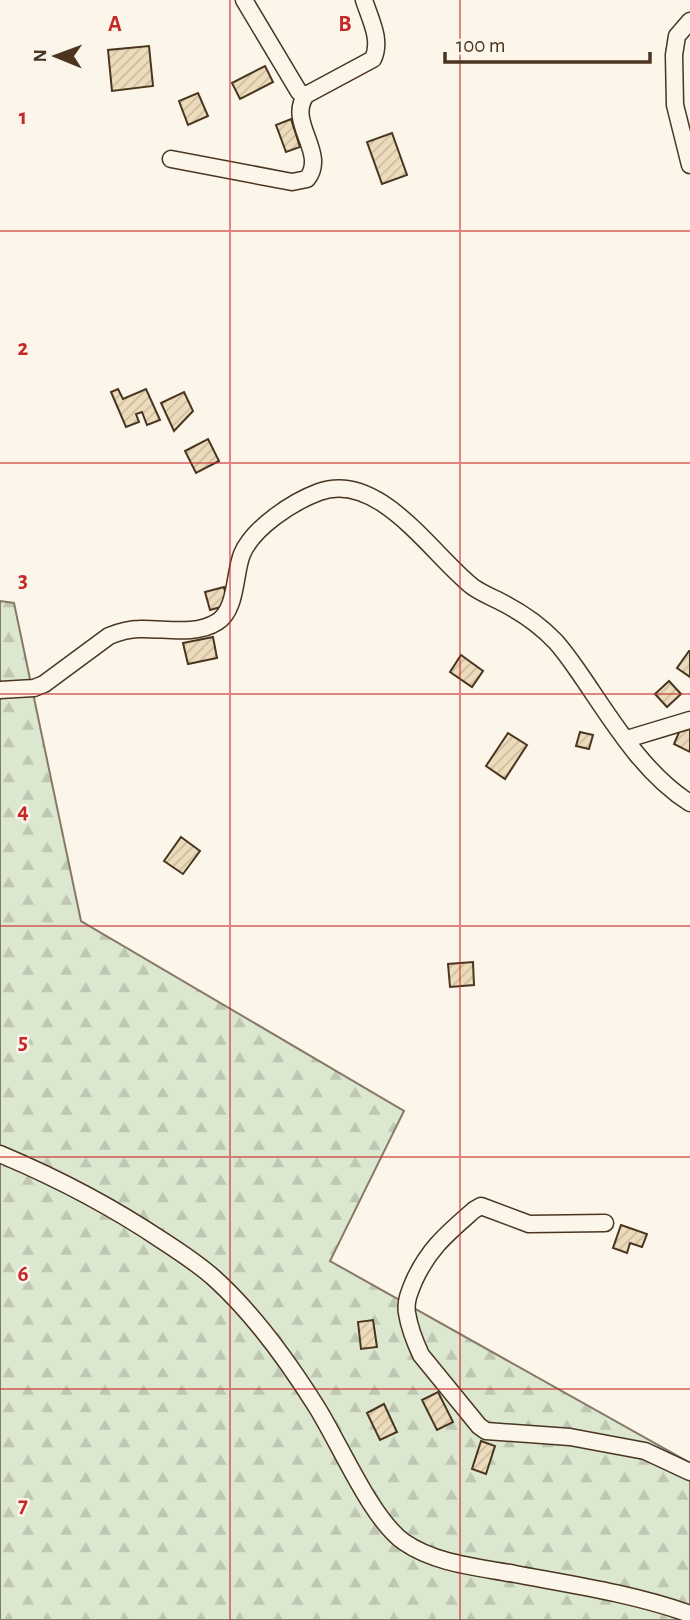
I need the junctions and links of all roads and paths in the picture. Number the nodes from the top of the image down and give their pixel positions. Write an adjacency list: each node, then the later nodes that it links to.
1 (244, 0): 4 (street)
2 (364, 0): 4 (street)
3 (690, 21): 6 (street)
4 (306, 95): 5 (street)
5 (171, 159)
6 (690, 165)
7 (0, 690): 9 (street)
8 (690, 720): 9 (street)
9 (627, 739): 10 (street)
10 (690, 803)
11 (0, 1154): 14 (street)
12 (605, 1223): 13 (street)
13 (690, 1472)
14 (690, 1614)

